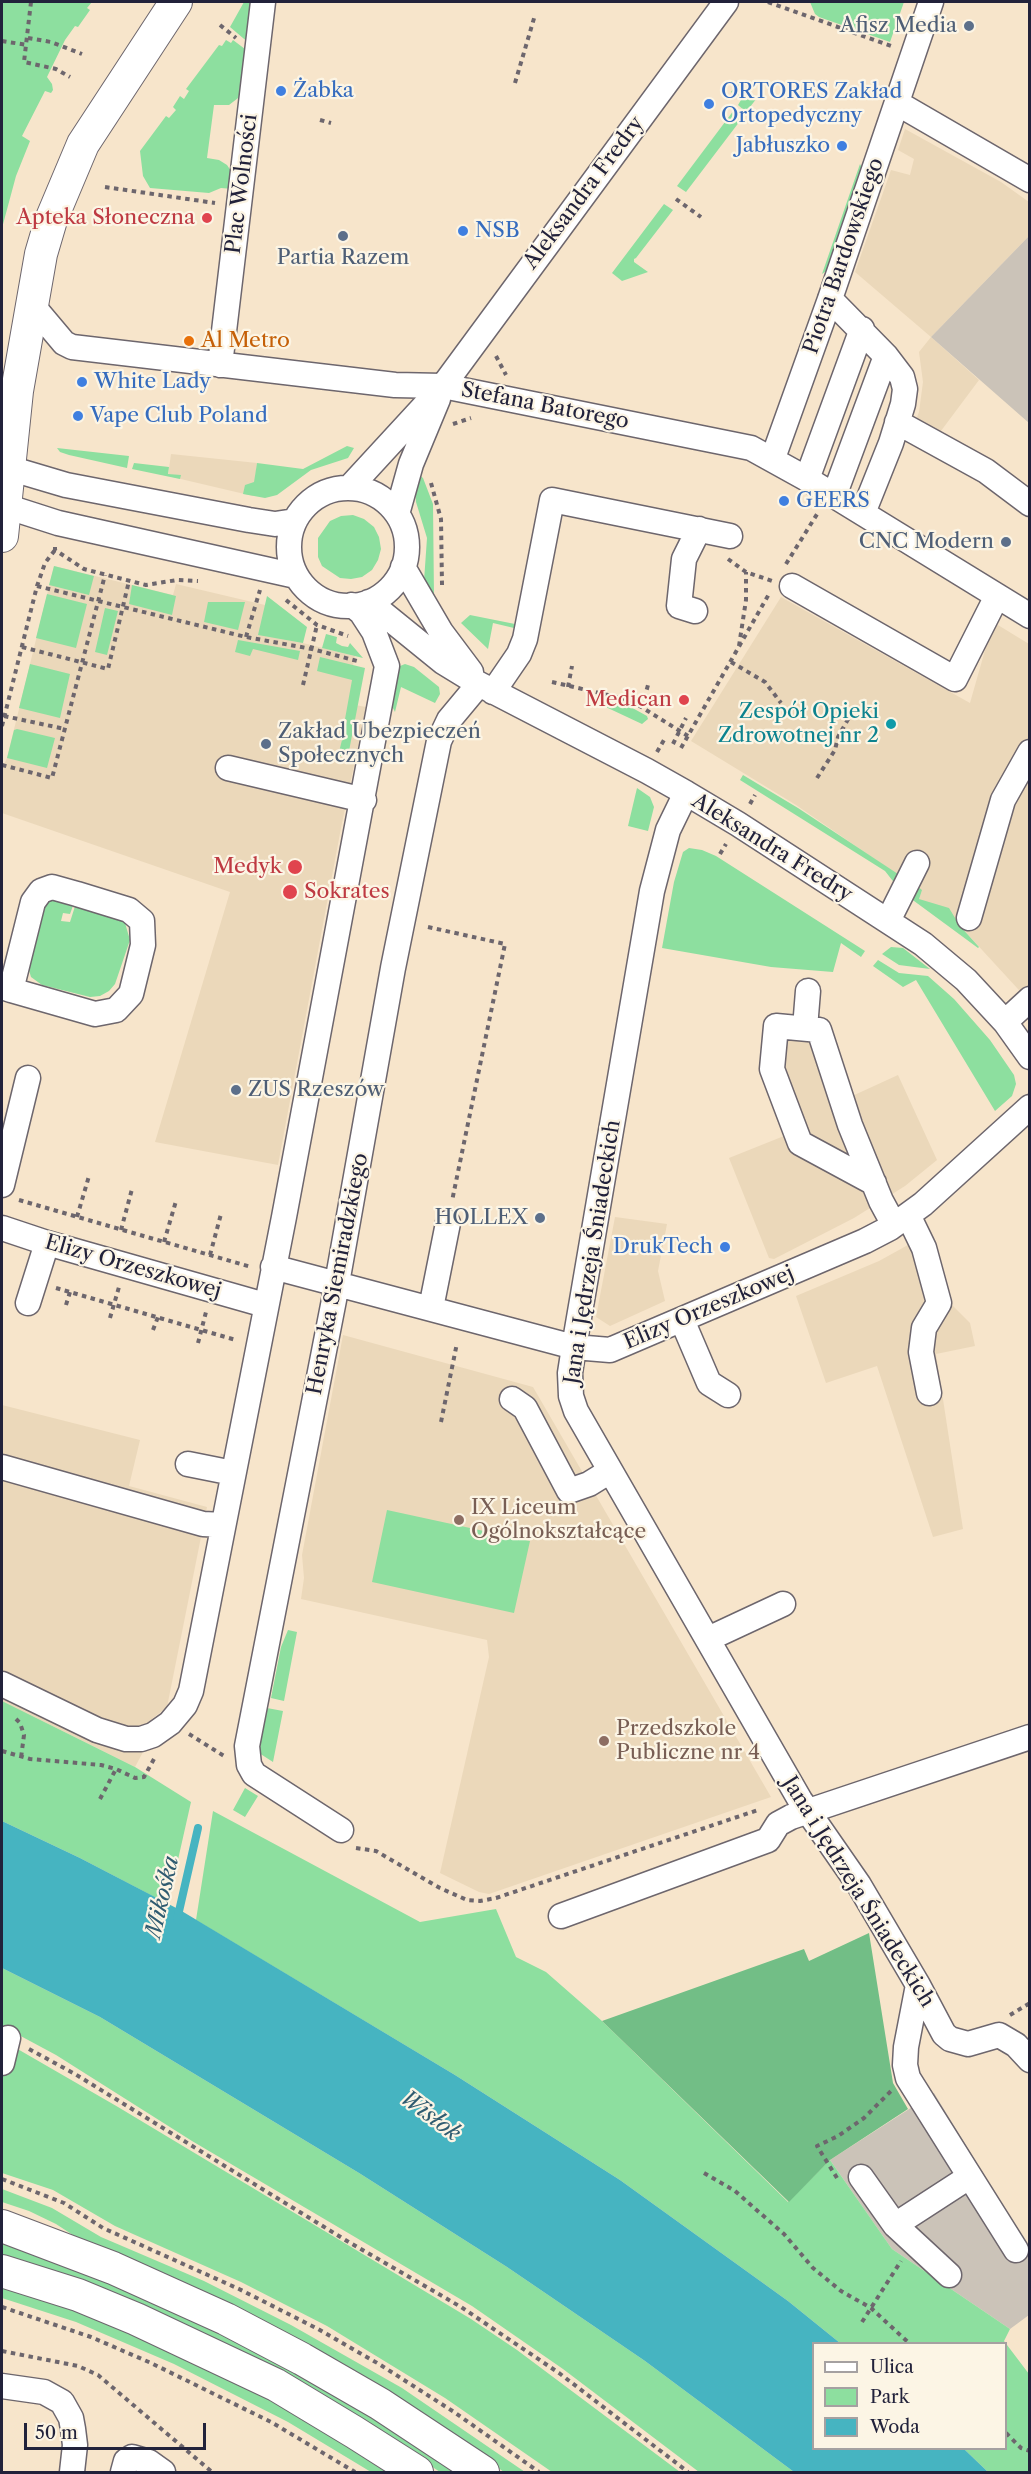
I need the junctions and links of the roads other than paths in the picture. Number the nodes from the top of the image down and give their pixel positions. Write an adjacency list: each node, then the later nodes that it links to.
1 (263, 2): 11 (street, Plac Wolności)
2 (726, 2): 12 (street, Aleksandra Fredry)
3 (932, 2): 5 (street, Piotra Bardowskiego)
4 (172, 4): 8 (main road)
5 (897, 103): 6 (street); 7 (street, Piotra Bardowskiego)
6 (1029, 180)
7 (830, 299): 9 (street); 14 (street, Piotra Bardowskiego)
8 (32, 305): 11 (street, Stefana Batorego); 15 (main road)
9 (862, 329): 10 (street); 16 (street)
10 (886, 356): 13 (street); 19 (street)
11 (220, 365): 12 (street, Stefana Batorego)
12 (443, 386): 14 (street, Stefana Batorego); 17 (street); 21 (street)
13 (897, 422): 18 (street); 20 (street)
14 (772, 458): 16 (street, Stefana Batorego)
15 (5, 466): 22 (main road); 23 (street)
16 (807, 479): 19 (street, Stefana Batorego)
17 (350, 488): 21 (street); 23 (street)
18 (1029, 504)
19 (832, 505): 20 (street, Stefana Batorego)
20 (863, 513): 27 (street, Stefana Batorego)
21 (397, 514): 24 (street)
22 (3, 516): 25 (street)
23 (295, 521): 25 (street)
24 (403, 567): 28 (street); 31 (street, Aleksandra Fredry)
25 (296, 576): 28 (street)
26 (784, 584): 27 (street)
27 (997, 596): 30 (street, Stefana Batorego)
28 (360, 603): 31 (street, Aleksandra Fredry); 35 (street)
29 (695, 611): 31 (street, Henryka Siemiradzkiego)
30 (1029, 616)
31 (486, 688): 34 (street, Aleksandra Fredry); 54 (street, Henryka Siemiradzkiego)
32 (1029, 752): 37 (street)
33 (228, 768): 35 (street)
34 (686, 793): 38 (street, Aleksandra Fredry); 59 (street, Jana i Jędrzeja Śniadeckich)
35 (364, 800): 53 (street)
36 (917, 863): 38 (street)
37 (969, 918)
38 (888, 921): 42 (street, Aleksandra Fredry)
39 (6, 989): 39 (street)
40 (808, 991): 43 (street)
41 (1029, 999): 42 (street)
42 (1005, 1022): 44 (street, Aleksandra Fredry)
43 (805, 1028): 47 (street); 47 (street)
44 (1029, 1057)
45 (28, 1078): 48 (street)
46 (1029, 1107): 49 (street, Elizy Orzeszkowej)
47 (874, 1183): 49 (street)
48 (7, 1191)
49 (901, 1220): 58 (street, Elizy Orzeszkowej); 60 (street)
50 (448, 1223): 57 (street)
51 (2, 1228): 52 (street, Elizy Orzeszkowej)
52 (47, 1244): 55 (street); 56 (street, Elizy Orzeszkowej)
53 (273, 1270): 54 (street, Elizy Orzeszkowej); 56 (street)
54 (337, 1283): 57 (street, Elizy Orzeszkowej); 73 (street, Henryka Siemiradzkiego)
55 (32, 1292)
56 (265, 1305): 66 (street)
57 (430, 1308): 59 (street, Elizy Orzeszkowej)
58 (682, 1320): 59 (street, Elizy Orzeszkowej); 61 (street)
59 (574, 1347): 65 (street, Jana i Jędrzeja Śniadeckich)
60 (929, 1393)
61 (728, 1395)
62 (512, 1399): 65 (street)
63 (188, 1464): 66 (street)
64 (2, 1467): 67 (street)
65 (610, 1471): 69 (street, Jana i Jędrzeja Śniadeckich)
66 (233, 1473): 67 (street)
67 (223, 1525): 70 (street)
68 (783, 1604): 69 (street)
69 (708, 1639): 72 (street, Jana i Jędrzeja Śniadeckich)
70 (2, 1684)
71 (1029, 1737): 72 (street)
72 (810, 1812): 74 (street); 75 (street, Jana i Jędrzeja Śniadeckich)
73 (347, 1839)
74 (561, 1916)
75 (918, 1985): 77 (street, Jana i Jędrzeja Śniadeckich); 80 (street)
76 (8, 2038): 78 (street)
77 (1029, 2060)
78 (2, 2063)
79 (861, 2177): 81 (street)
80 (969, 2177): 81 (street); 83 (street)
81 (895, 2225): 85 (street)
82 (2, 2226): 91 (main road)
83 (1016, 2250)
84 (2, 2271): 90 (main road)
85 (949, 2275)
86 (2, 2386): 87 (street)
87 (72, 2472)
88 (123, 2472): 89 (street)
89 (163, 2472)
90 (417, 2472)
91 (483, 2472)

